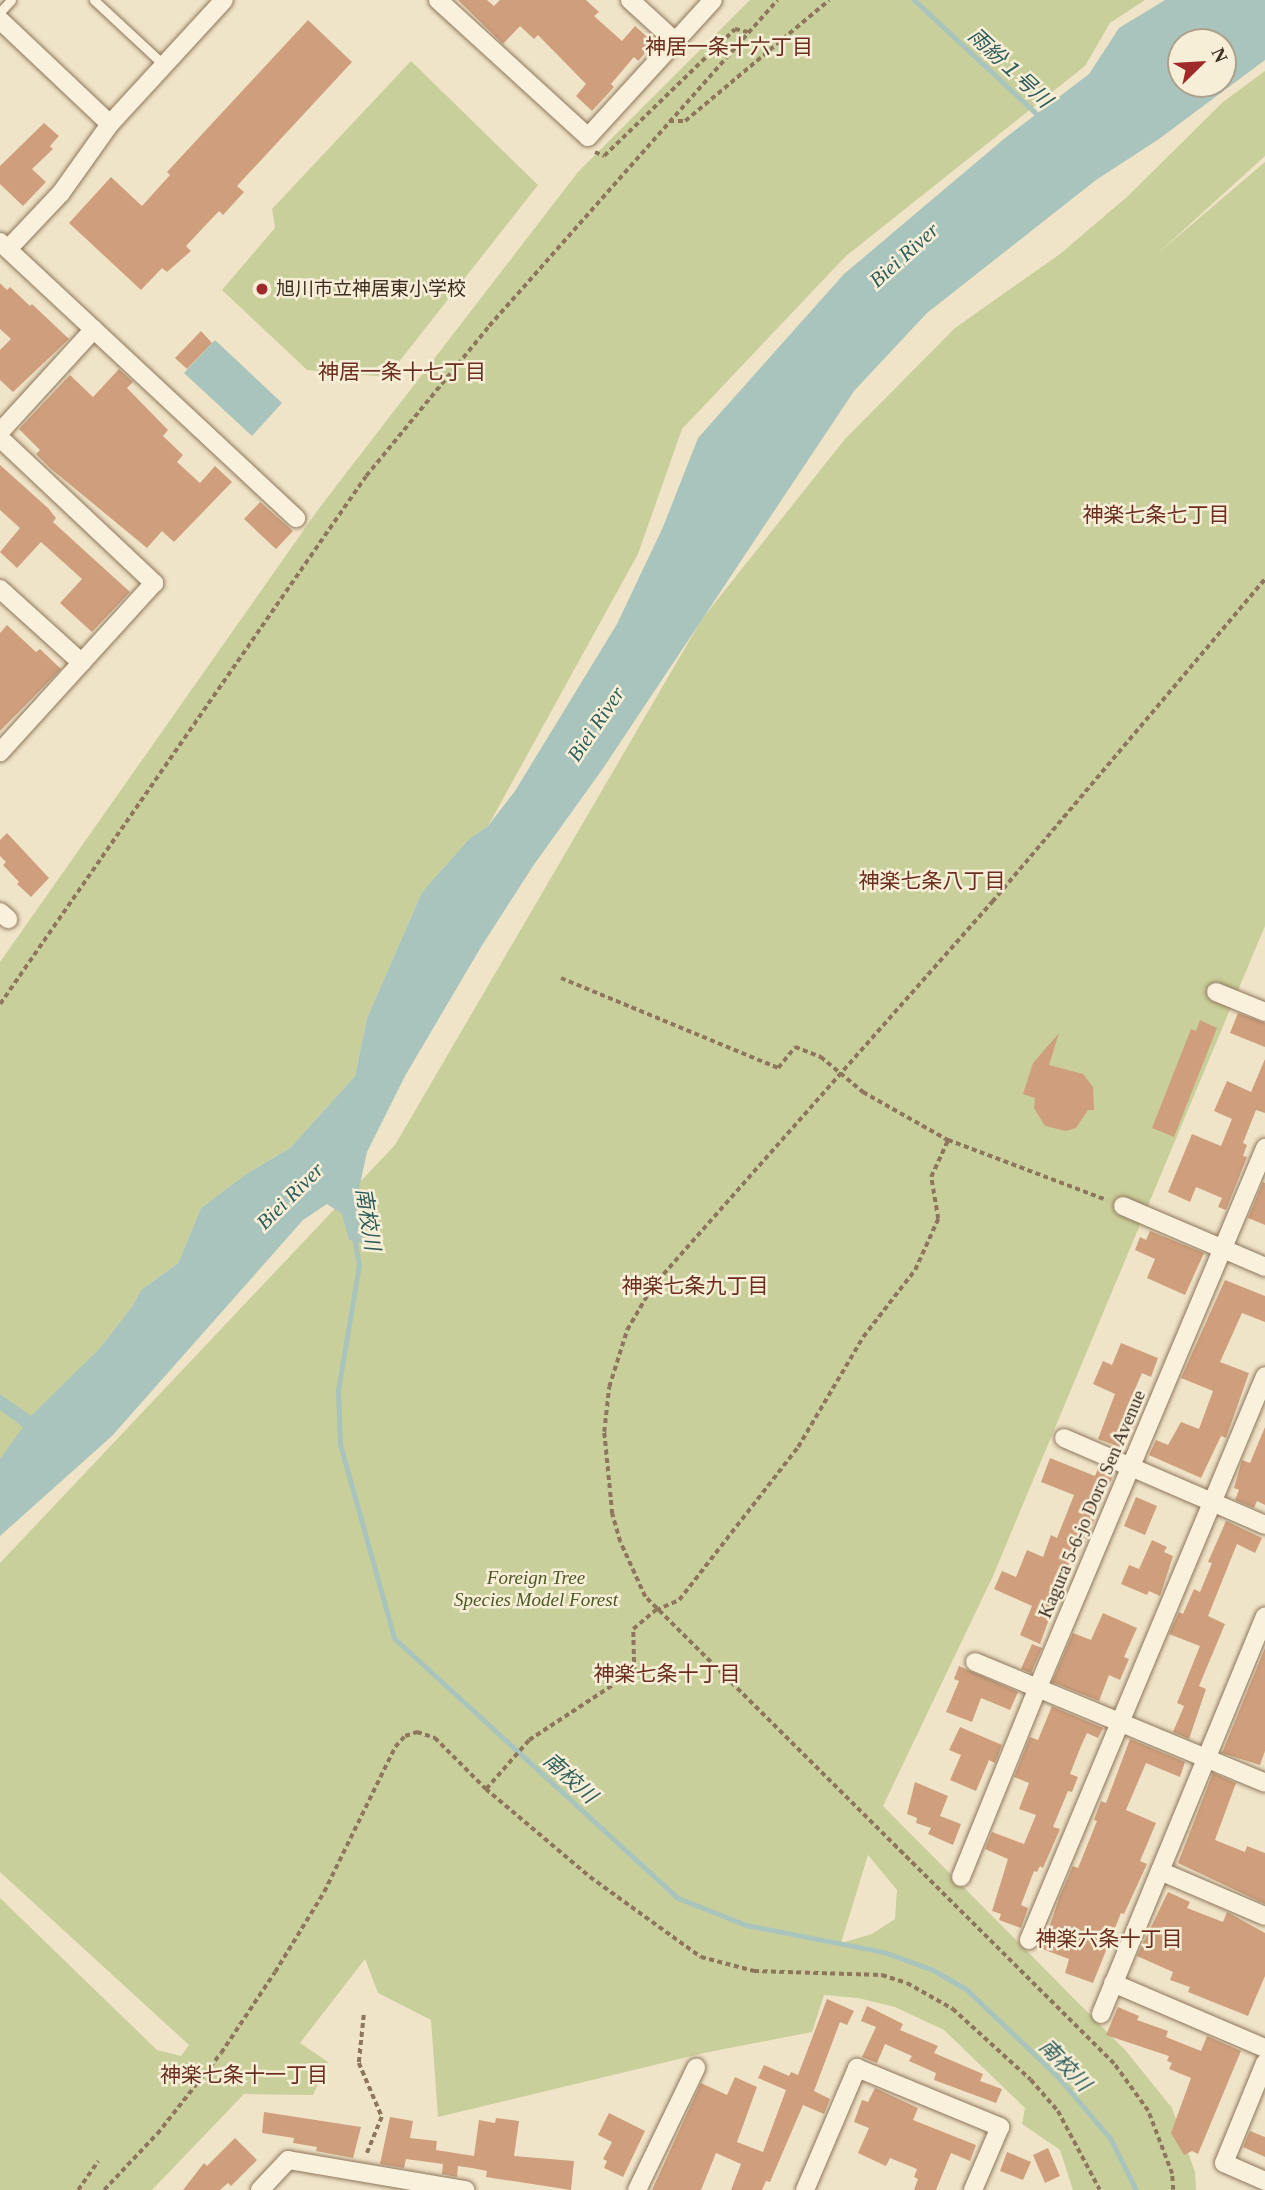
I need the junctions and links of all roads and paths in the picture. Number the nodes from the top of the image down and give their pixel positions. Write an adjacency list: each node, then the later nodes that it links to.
1 (11, 0): 9 (lane)
2 (94, 0): 13 (lane)
3 (438, 0): 16 (street)
4 (630, 0): 12 (street)
5 (713, 0): 12 (street)
6 (777, 0): 11 (path)
7 (829, 0): 14 (path)
8 (219, 2): 13 (street)
9 (0, 12)
10 (0, 20): 15 (street)
11 (748, 32): 14 (path); 16 (path)
12 (676, 42): 16 (street)
13 (164, 65): 15 (street)
14 (669, 121): 28 (path)
15 (110, 124): 17 (street)
16 (589, 137)
17 (4, 245): 18 (street)
18 (94, 329): 19 (street); 21 (street)
19 (0, 432)
20 (0, 438): 24 (street)
21 (296, 518)
22 (1265, 579): 30 (path)
23 (0, 589): 24 (street)
24 (82, 663): 25 (street)
25 (1, 748)
26 (561, 978): 30 (path)
27 (1216, 992): 29 (street)
28 (0, 1004)
29 (1265, 1012)
30 (840, 1070): 31 (path); 41 (path)
31 (947, 1140): 33 (path); 41 (path)
32 (1265, 1148): 34 (street, Kagura 5-6-jo Doro Sen Avenue)
33 (1123, 1206): 34 (street)
34 (1223, 1250): 35 (street); 38 (street, Kagura 5-6-jo Doro Sen Avenue)
35 (1265, 1268)
36 (1265, 1376): 39 (street)
37 (1063, 1438): 38 (street)
38 (1131, 1467): 39 (street); 44 (street, Kagura 5-6-jo Doro Sen Avenue)
39 (1212, 1503): 40 (street); 45 (street)
40 (1265, 1525)
41 (656, 1610): 48 (path); 70 (path)
42 (1265, 1616): 46 (street)
43 (975, 1662): 44 (street)
44 (1038, 1688): 45 (street); 50 (street, Kagura 5-6-jo Doro Sen Avenue)
45 (1121, 1720): 46 (street); 52 (street)
46 (1206, 1757): 47 (street); 49 (street)
47 (1265, 1783)
48 (486, 1789): 63 (path); 69 (path)
49 (1160, 1871): 51 (street); 53 (street)
50 (961, 1877)
51 (1265, 1916)
52 (1029, 1940)
53 (1113, 1983): 54 (street); 56 (street)
54 (1101, 2014)
55 (364, 2015): 61 (path)
56 (1265, 2049)
57 (1265, 2063): 60 (street)
58 (696, 2068): 66 (street)
59 (98, 2161): 62 (path)
60 (1265, 2181)
61 (357, 2182): 64 (street); 65 (street)
62 (78, 2190)
63 (104, 2190)
64 (260, 2190)
65 (465, 2190)
66 (636, 2190)
67 (805, 2190): 68 (street)
68 (973, 2190)
69 (1100, 2190)
70 (1172, 2190)

